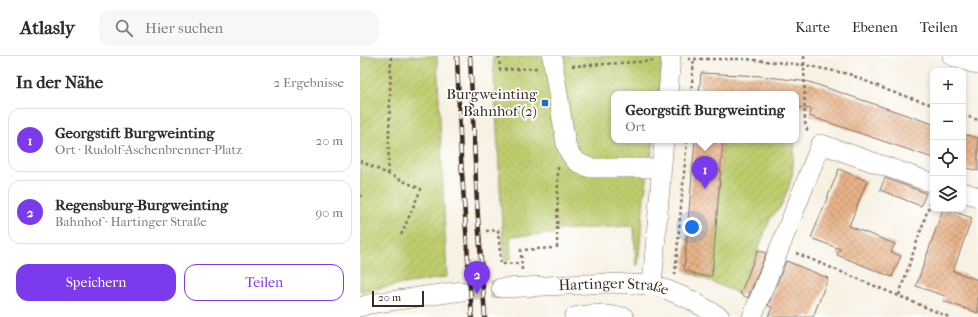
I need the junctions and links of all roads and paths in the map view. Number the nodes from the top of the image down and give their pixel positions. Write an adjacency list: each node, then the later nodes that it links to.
1 (391, 56): 21 (path)
2 (499, 56): 7 (path)
3 (671, 56): 10 (street)
4 (804, 56): 8 (path)
5 (952, 56): 9 (street)
6 (694, 59): 11 (path)
7 (553, 61): 20 (street)
8 (804, 65): 12 (path); 17 (path)
9 (978, 65)
10 (668, 91)
11 (691, 91)
12 (930, 104)
13 (966, 116): 14 (path)
14 (978, 120)
15 (664, 143): 20 (street)
16 (687, 143): 29 (path)
17 (821, 144): 22 (street); 28 (street)
18 (360, 161): 21 (path)
19 (559, 161): 26 (path)
20 (661, 168): 30 (street)
21 (388, 174): 27 (path)
22 (930, 182)
23 (966, 193): 24 (street)
24 (978, 196)
25 (930, 203): 33 (path)
26 (486, 230)
27 (402, 235)
28 (781, 246): 33 (path); 38 (street)
29 (675, 279)
30 (652, 285): 31 (street, Hartinger Straße); 35 (street, Hartinger Straße)
31 (501, 288)
32 (462, 291): 34 (street)
33 (899, 295): 39 (path)
34 (360, 307)
35 (718, 316)
36 (574, 317): 37 (street)
37 (624, 317)
38 (752, 317)
39 (948, 317)

